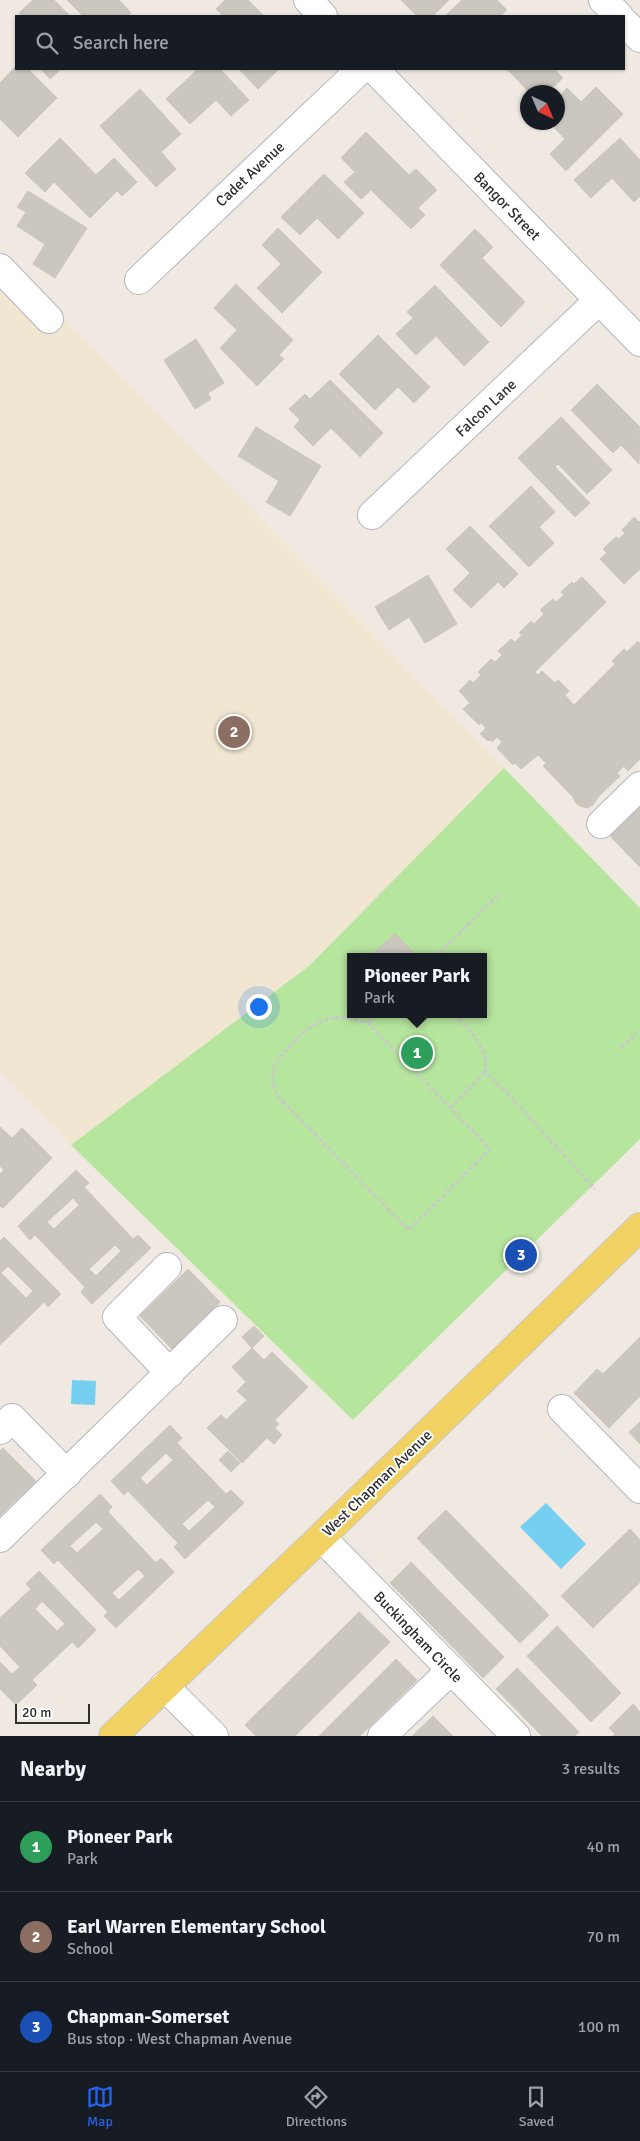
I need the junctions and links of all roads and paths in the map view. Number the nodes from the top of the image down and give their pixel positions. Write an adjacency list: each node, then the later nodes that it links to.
1 (308, 0): 3 (street)
2 (603, 0): 4 (street)
3 (322, 15)
4 (618, 15)
5 (625, 23): 6 (street)
6 (640, 38)
7 (360, 70): 10 (street, Cadet Avenue)
8 (375, 70): 11 (street, Bangor Street)
9 (0, 268): 12 (street)
10 (139, 280)
11 (599, 300): 13 (street, Bangor Street); 14 (street, Falcon Lane)
12 (50, 319)
13 (640, 342)
14 (372, 516)
15 (640, 786): 16 (street)
16 (601, 824)
17 (501, 892): 18 (path)
18 (439, 953)
19 (373, 1018): 21 (path)
20 (458, 1018): 24 (path)
21 (368, 1023): 25 (path); 25 (path)
22 (637, 1033): 23 (path)
23 (621, 1048)
24 (485, 1072): 25 (path); 26 (path)
25 (450, 1108)
26 (595, 1189)
27 (640, 1227): 35 (main road, West Chapman Avenue)
28 (167, 1267): 30 (street)
29 (223, 1320): 30 (street)
30 (170, 1373): 33 (street)
31 (562, 1409): 34 (street)
32 (0, 1430): 33 (street)
33 (67, 1474): 36 (street)
34 (640, 1489)
35 (321, 1537): 37 (street, Buckingham Circle); 38 (main road, West Chapman Avenue)
36 (0, 1538)
37 (450, 1670): 41 (street); 42 (street, Buckingham Circle)
38 (164, 1686): 39 (main road, West Chapman Avenue); 40 (street)
39 (113, 1736)
40 (214, 1736)
41 (382, 1736)
42 (516, 1736)

